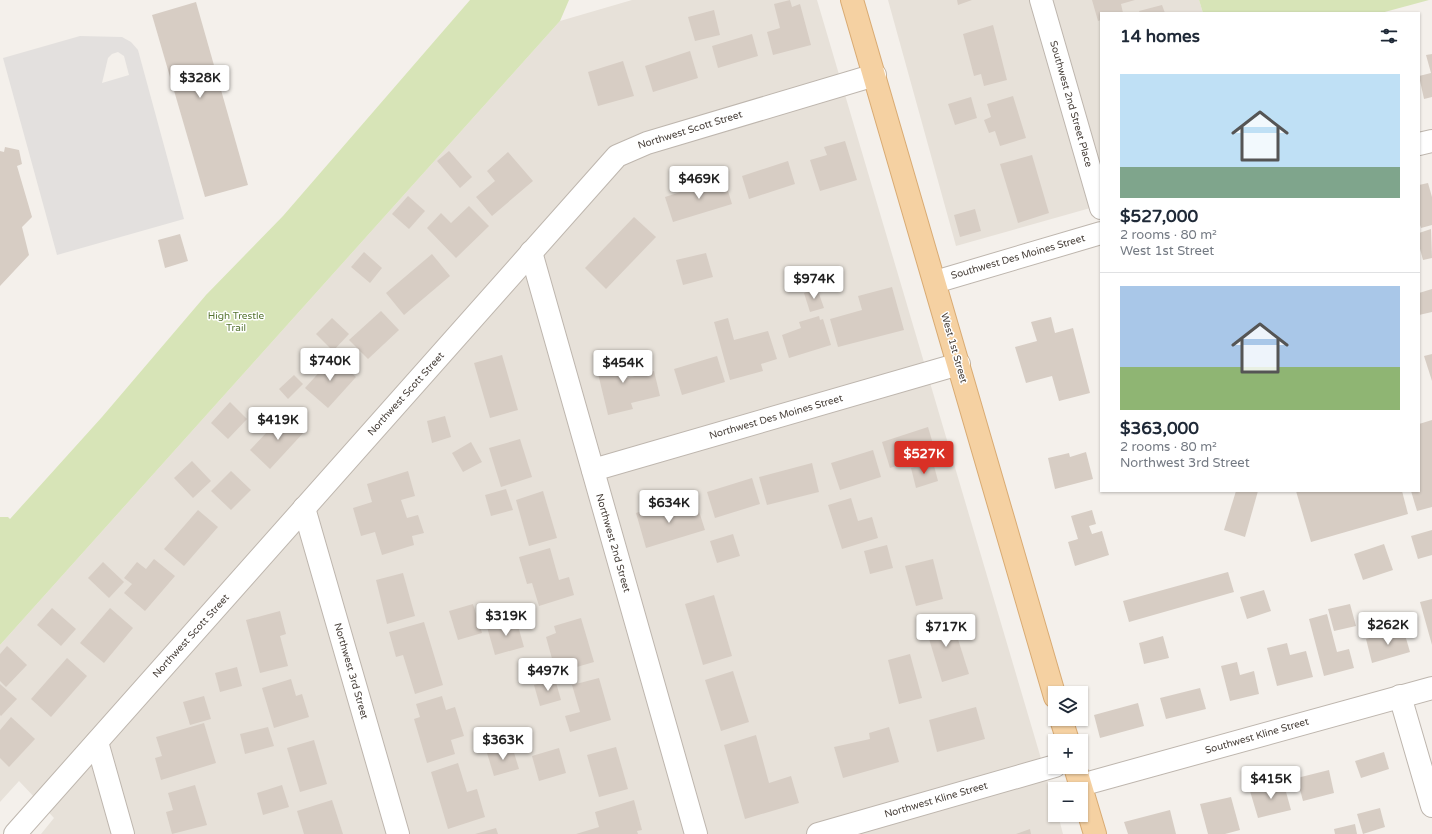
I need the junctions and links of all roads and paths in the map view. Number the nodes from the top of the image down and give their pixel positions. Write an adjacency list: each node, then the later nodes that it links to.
1 (852, 0): 3 (main road, West 1st Street)
2 (1041, 0): 6 (street, Southwest 2nd Street Place)
3 (875, 75): 8 (street, Northwest Scott Street); 9 (main road, West 1st Street)
4 (1432, 141): 5 (street)
5 (1420, 144)
6 (1100, 205)
7 (1100, 233): 9 (street, Southwest Des Moines Street)
8 (532, 252): 11 (street, Northwest 2nd Street); 12 (street, Northwest Scott Street)
9 (935, 282): 10 (main road, West 1st Street)
10 (959, 364): 11 (street, Northwest Des Moines Street); 13 (main road, West 1st Street)
11 (593, 470): 23 (street, Northwest 2nd Street)
12 (304, 508): 16 (street, Northwest Scott Street); 22 (street, Northwest 3rd Street)
13 (1052, 686)
14 (1432, 688): 15 (street, Southwest Kline Street)
15 (1400, 696): 18 (street, Southwest Kline Street); 19 (street)
16 (97, 742): 20 (street, Northwest Scott Street); 21 (street)
17 (1048, 768): 24 (street, Northwest Kline Street)
18 (1078, 776): 25 (main road)
19 (1432, 806)
20 (15, 834)
21 (123, 834)
22 (398, 834)
23 (696, 834)
24 (818, 834)
25 (1095, 834)

